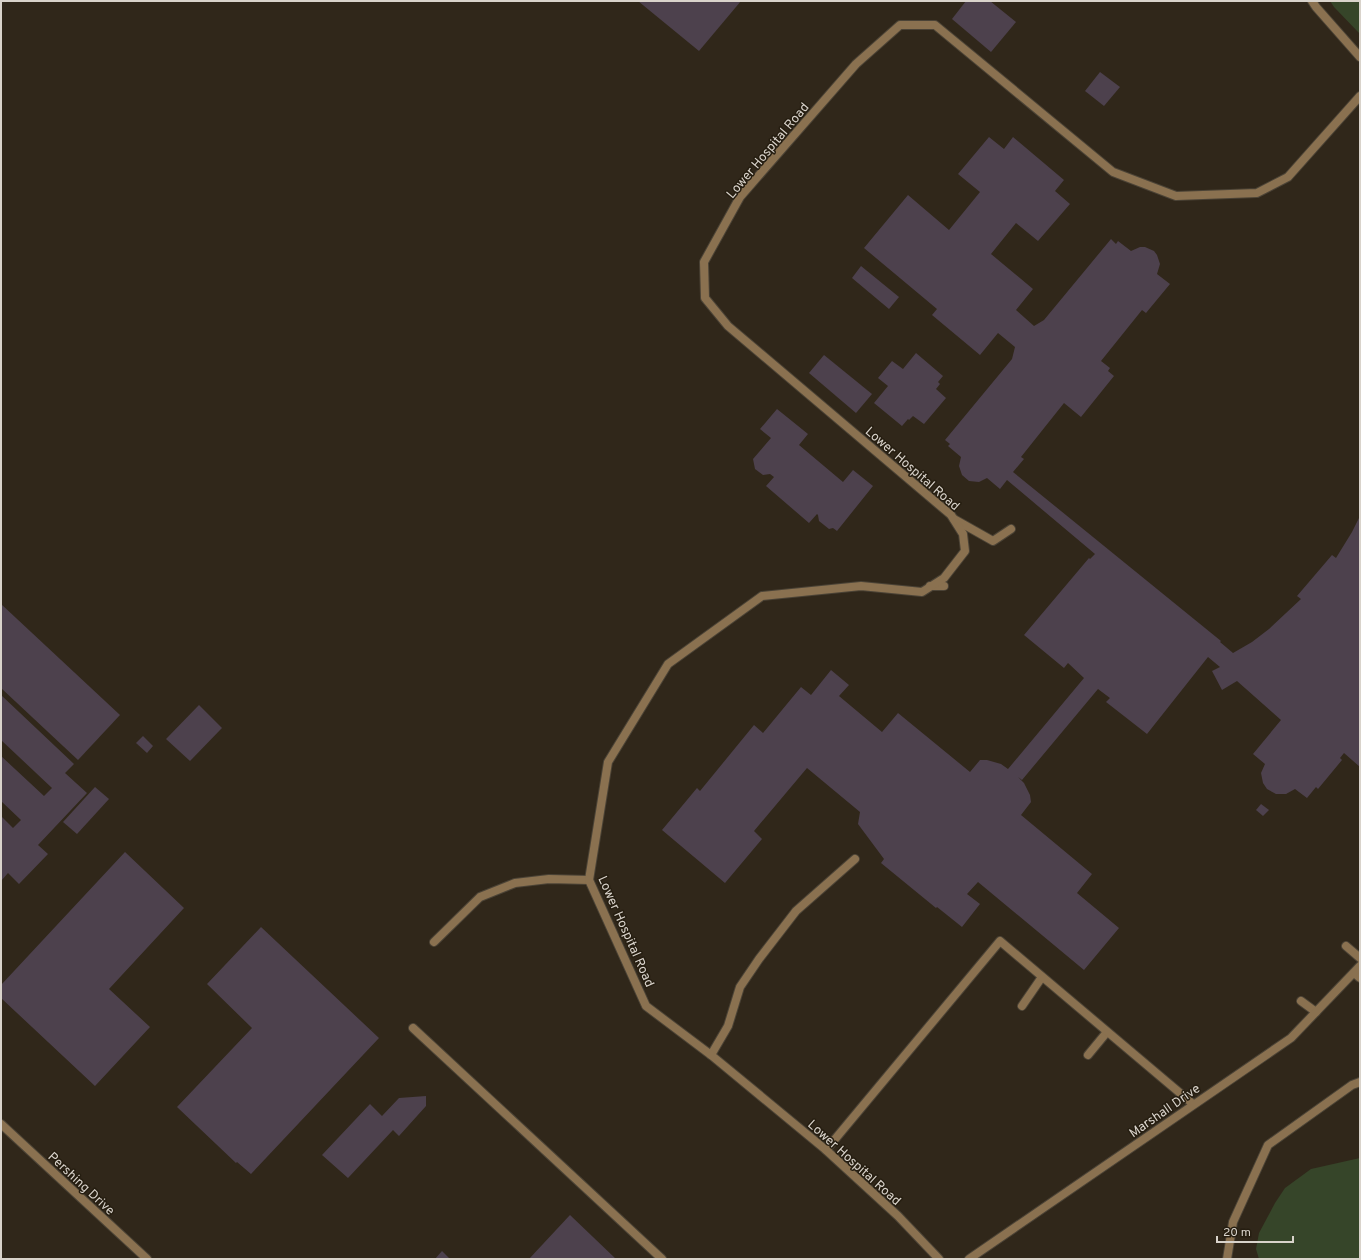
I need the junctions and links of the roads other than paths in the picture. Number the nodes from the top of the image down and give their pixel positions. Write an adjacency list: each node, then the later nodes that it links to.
1 (1312, 1): 2 (street)
2 (1360, 57)
3 (1360, 96): 4 (street, Lower Hospital Road)
4 (954, 519): 5 (street); 6 (street, Lower Hospital Road)
5 (1011, 529)
6 (930, 586): 7 (street); 9 (street, Lower Hospital Road)
7 (944, 586)
8 (855, 859): 21 (street)
9 (589, 880): 10 (street); 21 (street, Lower Hospital Road)
10 (434, 942)
11 (1346, 946): 12 (street)
12 (1360, 958)
13 (1360, 966): 14 (street, Marshall Drive)
14 (1357, 975): 18 (street, Marshall Drive)
15 (1042, 977): 17 (street); 20 (street); 26 (street)
16 (1301, 1000): 18 (street)
17 (1022, 1006)
18 (1316, 1012): 24 (street, Marshall Drive)
19 (413, 1028): 28 (street)
20 (1107, 1032): 22 (street); 24 (street)
21 (711, 1055): 26 (street, Lower Hospital Road)
22 (1088, 1055)
23 (1360, 1082): 31 (street)
24 (1193, 1104): 30 (street, Marshall Drive)
25 (1, 1124): 27 (street, Pershing Drive)
26 (826, 1150): 29 (street, Lower Hospital Road)
27 (147, 1259)
28 (662, 1259)
29 (940, 1259)
30 (970, 1259)
31 (1227, 1259)

